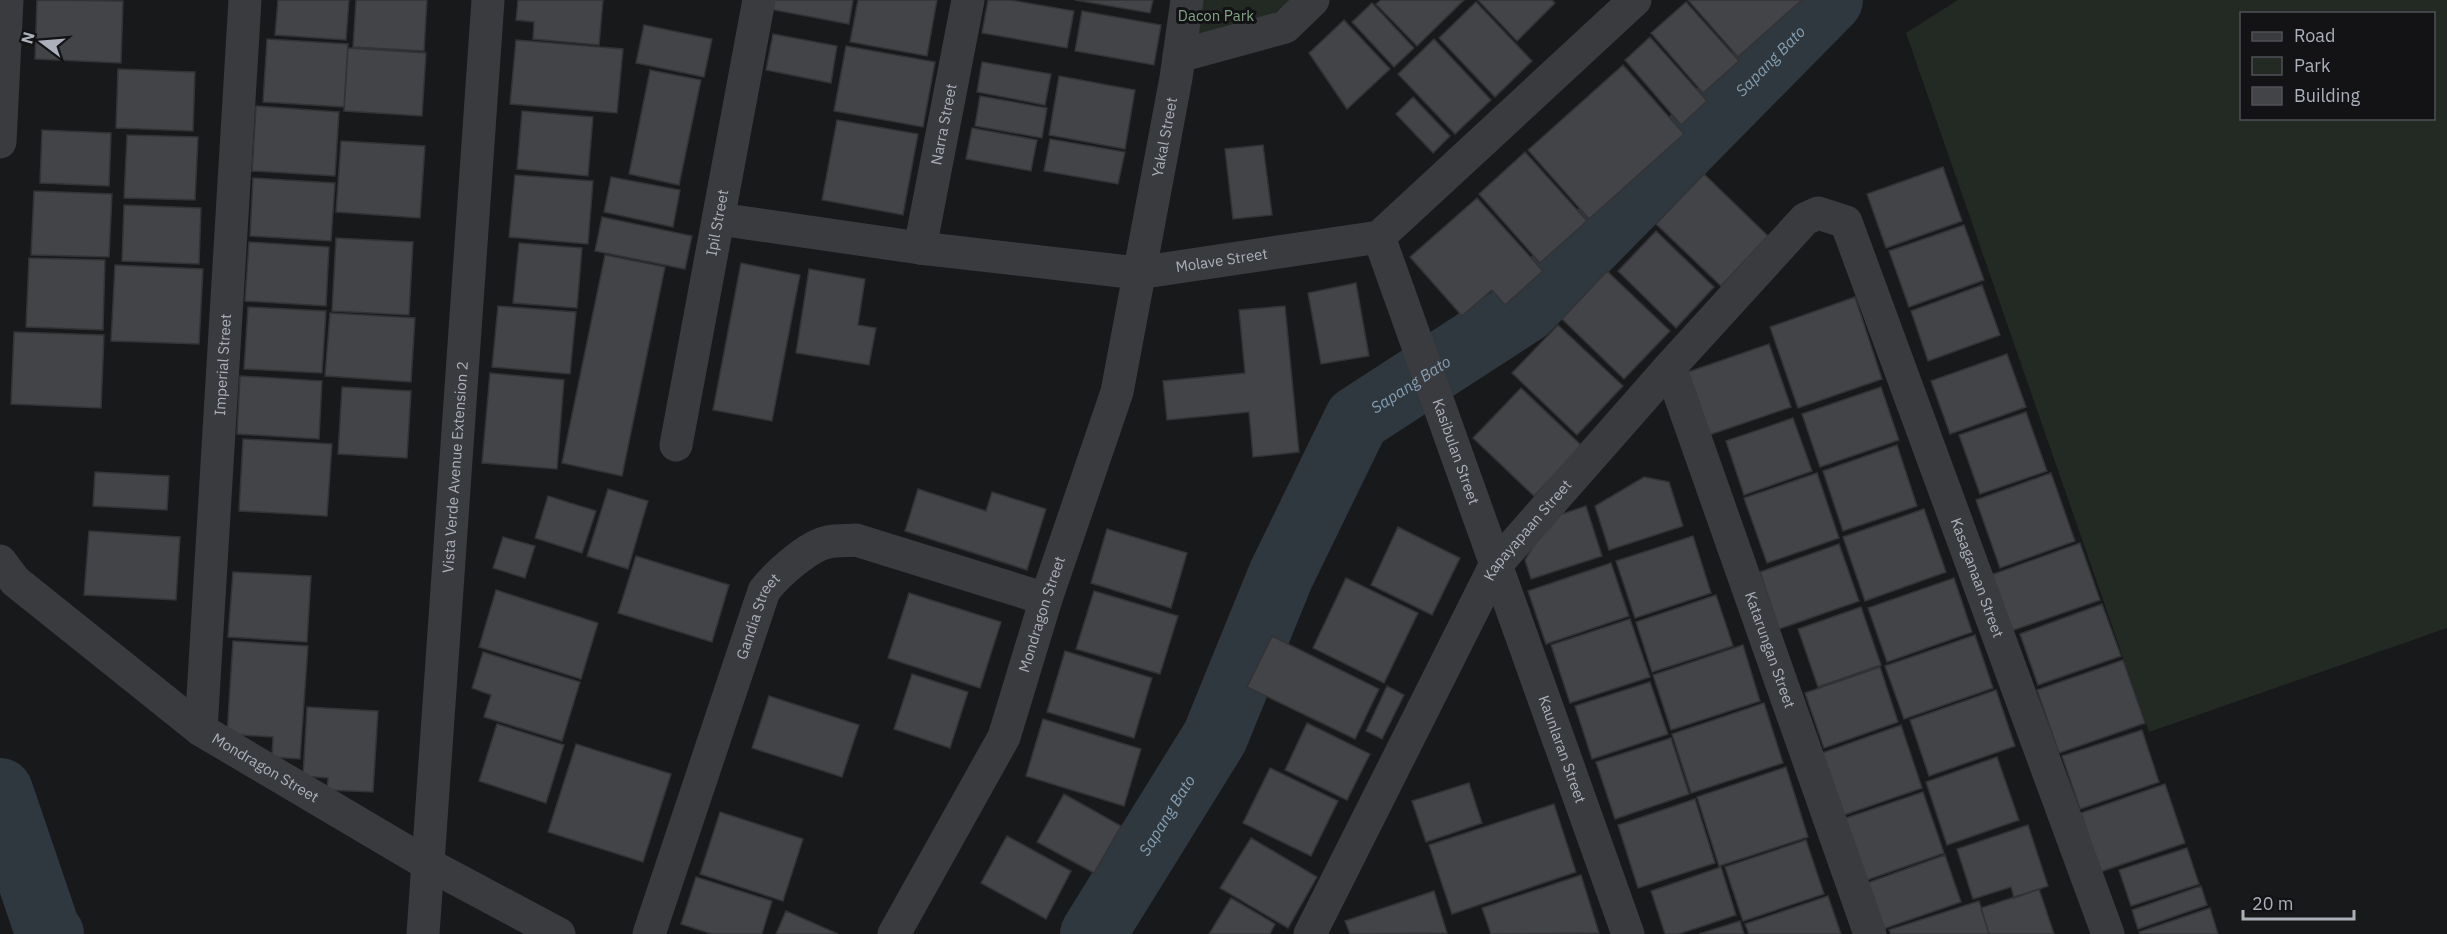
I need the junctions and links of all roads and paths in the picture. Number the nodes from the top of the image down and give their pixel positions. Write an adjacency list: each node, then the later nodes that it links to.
1 (7, 0): 10 (street)
2 (245, 0): 21 (street, Imperial Street)
3 (488, 0): 22 (street, Vista Verde Avenue Extension 2)
4 (759, 0): 11 (street, Ipil Street)
5 (968, 0): 14 (street, Narra Street)
6 (1187, 0): 9 (street, Yakal Street)
7 (1313, 0): 9 (street)
8 (1635, 0): 13 (street)
9 (1179, 56): 15 (street, Yakal Street)
10 (0, 142)
11 (719, 219): 14 (street, Molave Street); 17 (street, Ipil Street)
12 (1846, 222): 16 (street, Kapayapaan Street); 30 (street, Kasaganaan Street)
13 (1379, 237): 15 (street, Molave Street); 19 (street, Kasibulan Street)
14 (920, 248): 15 (street, Molave Street)
15 (1138, 273): 20 (street, Mondragon Street)
16 (1670, 367): 19 (street, Kapayapaan Street); 29 (street, Katarungan Street)
17 (676, 445)
18 (0, 561): 21 (street, Mondragon Street)
19 (1495, 566): 27 (street, Kapayapaan Street); 28 (street, Kaunlaran Street)
20 (1046, 599): 25 (street, Gandia Street); 26 (street, Mondragon Street)
21 (201, 730): 22 (street, Mondragon Street)
22 (426, 863): 23 (street, Vista Verde Avenue Extension 2); 24 (street, Mondragon Street)
23 (423, 934)
24 (559, 934)
25 (650, 934)
26 (894, 934)
27 (1310, 934)
28 (1628, 934)
29 (1870, 934)
30 (2108, 934)

